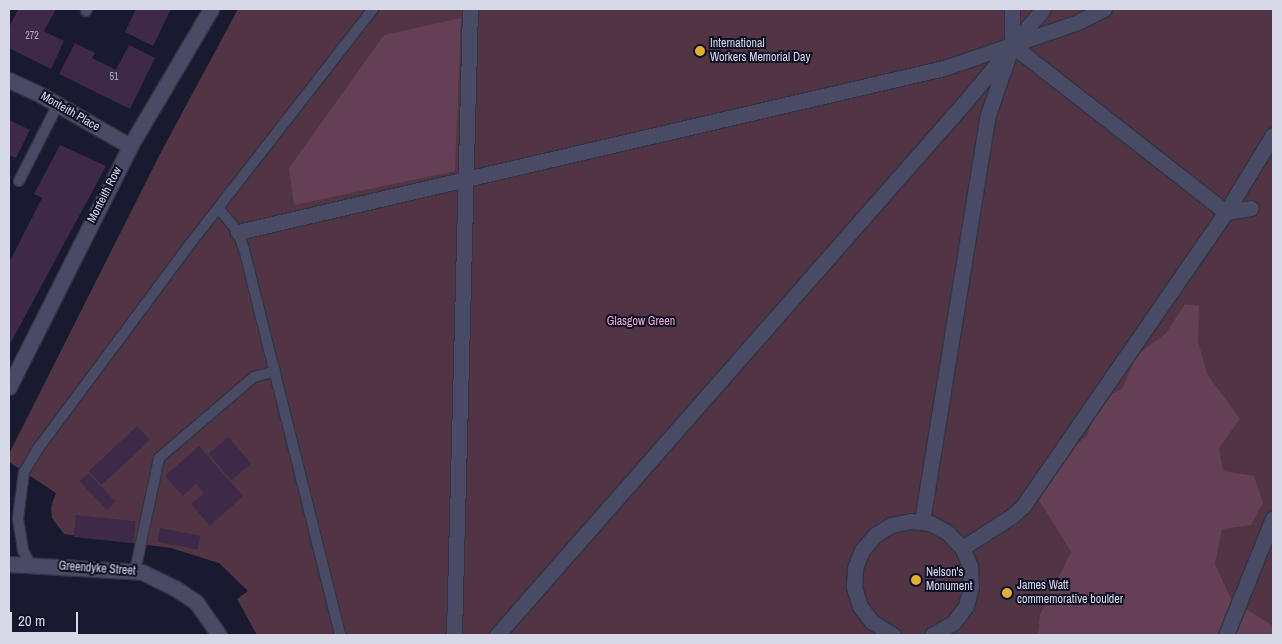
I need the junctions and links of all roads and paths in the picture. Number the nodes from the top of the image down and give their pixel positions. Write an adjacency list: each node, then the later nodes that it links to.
1 (211, 9): 11 (street, Monteith Row)
2 (373, 9): 15 (lane)
3 (470, 9): 13 (street)
4 (1012, 9): 7 (street)
5 (1044, 9): 7 (street)
6 (1104, 9): 7 (street)
7 (1012, 46): 13 (street); 16 (street); 21 (street); 29 (street)
8 (9, 80): 9 (street, Monteith Place)
9 (58, 104): 11 (street, Monteith Place); 12 (lane)
10 (1273, 135): 16 (street)
11 (130, 146): 19 (street, Monteith Row)
12 (19, 182)
13 (464, 182): 17 (street); 28 (street)
14 (1251, 208): 16 (street)
15 (219, 209): 17 (lane); 24 (lane)
16 (1226, 212): 22 (street)
17 (238, 232): 18 (lane)
18 (274, 371): 25 (lane); 27 (lane)
19 (9, 387)
20 (1273, 518): 32 (street)
21 (922, 522): 22 (street); 30 (street)
22 (962, 548): 31 (street)
23 (9, 564): 24 (street, Greendyke Street)
24 (30, 564): 25 (street, Greendyke Street)
25 (135, 571): 26 (street, Greendyke Street)
26 (219, 635)
27 (340, 635)
28 (454, 635)
29 (497, 635)
30 (893, 635)
31 (932, 635)
32 (1226, 635)

